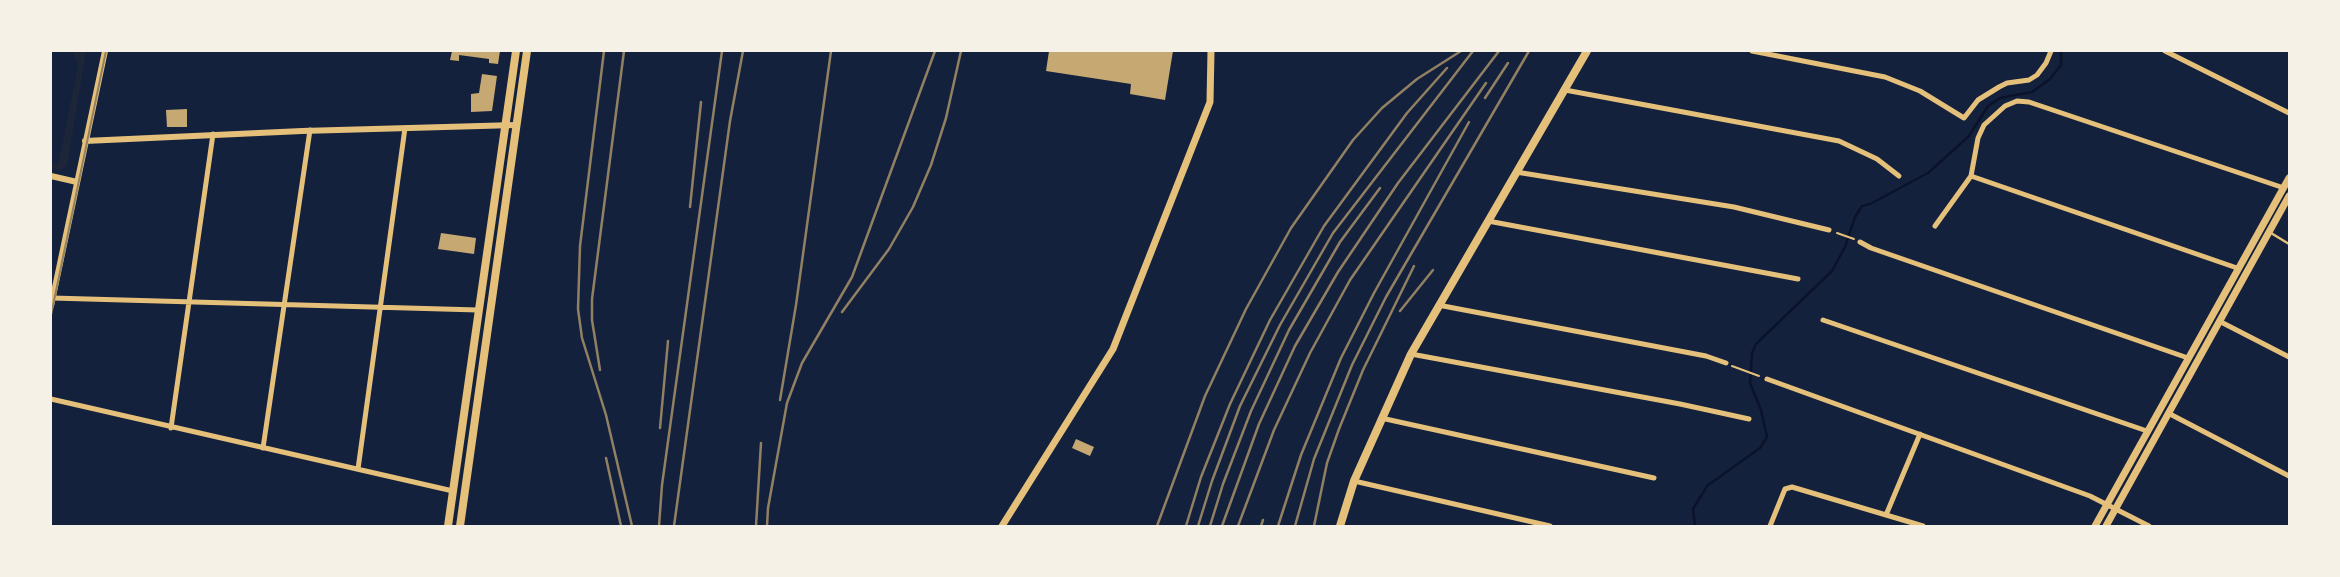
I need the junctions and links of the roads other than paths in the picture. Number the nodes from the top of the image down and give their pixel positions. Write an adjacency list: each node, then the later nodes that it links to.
1 (104, 51): 16 (street)
2 (516, 51): 12 (main road)
3 (527, 51): 11 (main road)
4 (1211, 51): 64 (main road)
5 (1587, 51): 9 (main road)
6 (1752, 51): 7 (street)
7 (2050, 51)
8 (2165, 51): 10 (street)
9 (1565, 90): 17 (main road); 19 (street)
10 (2289, 113)
11 (516, 125): 12 (street); 63 (main road)
12 (505, 126): 13 (street); 38 (main road)
13 (405, 128): 14 (street); 37 (street)
14 (310, 131): 15 (street); 35 (street)
15 (213, 134): 16 (street); 34 (street)
16 (85, 141): 22 (street)
17 (1516, 172): 25 (main road); 27 (street)
18 (51, 176): 22 (street)
19 (1899, 176)
20 (1971, 176): 23 (street); 26 (street); 31 (street)
21 (2289, 178): 23 (main road)
22 (77, 182): 33 (street)
23 (2284, 188): 31 (main road)
24 (2289, 198): 28 (main road)
25 (1487, 221): 32 (street); 36 (main road)
26 (1935, 226)
27 (1829, 230)
28 (2269, 232): 30 (lane); 40 (main road)
29 (1857, 240): 42 (street)
30 (2289, 244)
31 (2237, 268): 42 (main road)
32 (1798, 279)
33 (52, 302): 34 (street)
34 (190, 302): 35 (street); 50 (street)
35 (285, 304): 37 (street); 53 (street)
36 (1438, 305): 41 (main road); 44 (street)
37 (380, 307): 38 (street); 54 (street)
38 (478, 310): 58 (main road)
39 (1823, 320): 51 (street)
40 (2219, 321): 43 (street); 47 (main road)
41 (1411, 354): 48 (main road); 49 (street)
42 (2188, 358): 51 (main road)
43 (2289, 358)
44 (1726, 363)
45 (1767, 379): 52 (street)
46 (51, 399): 50 (street)
47 (2167, 413): 55 (street); 60 (main road)
48 (1381, 418): 56 (street); 57 (main road)
49 (1749, 419)
50 (171, 428): 53 (street)
51 (2147, 431): 59 (main road)
52 (1920, 434): 59 (street); 61 (street)
53 (263, 448): 54 (street)
54 (358, 469): 58 (street)
55 (2289, 476)
56 (1654, 478)
57 (1354, 481): 65 (main road); 66 (street)
58 (453, 491): 62 (main road)
59 (2107, 504): 60 (street); 69 (main road)
60 (2115, 508): 70 (main road); 71 (street)
61 (1886, 514): 67 (street); 68 (street)
62 (448, 526)
63 (460, 526)
64 (1002, 526)
65 (1340, 526)
66 (1550, 526)
67 (1770, 526)
68 (1923, 526)
69 (2095, 526)
70 (2106, 526)
71 (2149, 526)

